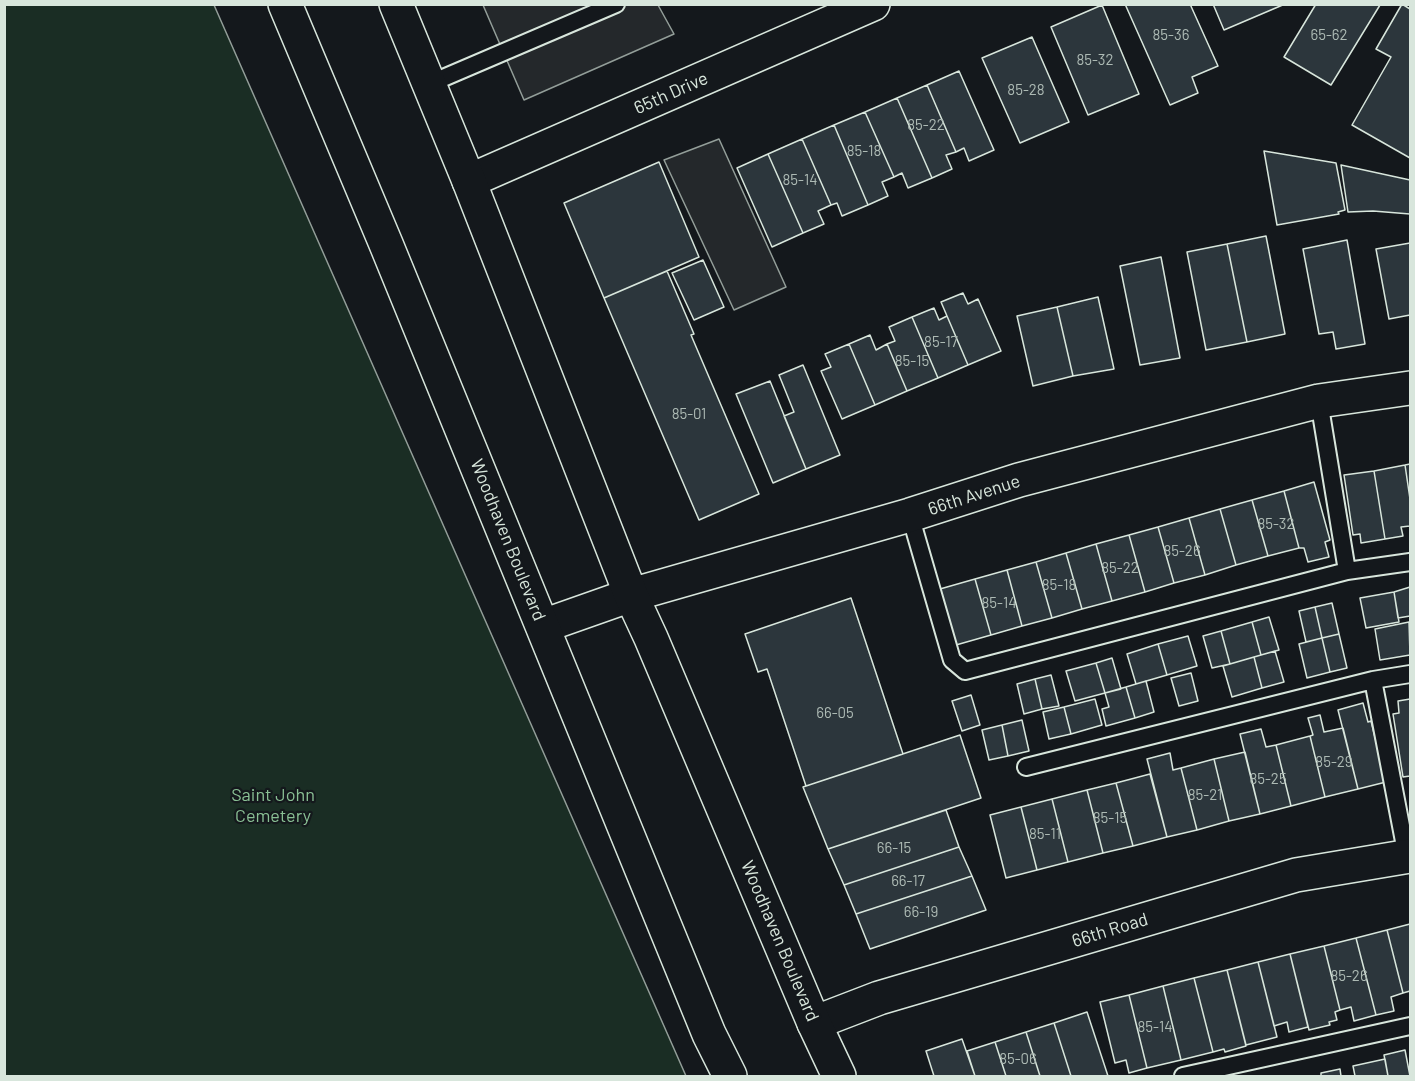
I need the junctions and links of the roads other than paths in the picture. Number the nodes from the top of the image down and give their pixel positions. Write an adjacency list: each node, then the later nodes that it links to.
1 (285, 4): 13 (main road, Woodhaven Boulevard)
2 (396, 4): 5 (main road, Woodhaven Boulevard)
3 (616, 4): 5 (lane)
4 (873, 4): 6 (main road, 65th Drive)
5 (429, 84): 6 (main road, Woodhaven Boulevard)
6 (469, 181): 12 (main road, Woodhaven Boulevard)
7 (1410, 388): 8 (main road, 66th Avenue)
8 (1318, 401): 9 (main road, 66th Avenue); 11 (lane)
9 (910, 515): 11 (lane); 12 (main road, 66th Avenue)
10 (1410, 562): 11 (lane)
11 (1347, 571)
12 (631, 595): 13 (main road, 66th Avenue); 18 (main road, Woodhaven Boulevard)
13 (543, 626): 20 (main road, Woodhaven Boulevard)
14 (1410, 674): 15 (lane)
15 (1373, 680): 16 (lane); 17 (lane)
16 (1026, 768)
17 (1409, 856): 18 (main road, 66th Road)
18 (814, 1023): 21 (main road, Woodhaven Boulevard)
19 (1410, 1026): 22 (lane)
20 (730, 1077)
21 (839, 1077)
22 (1183, 1077)

